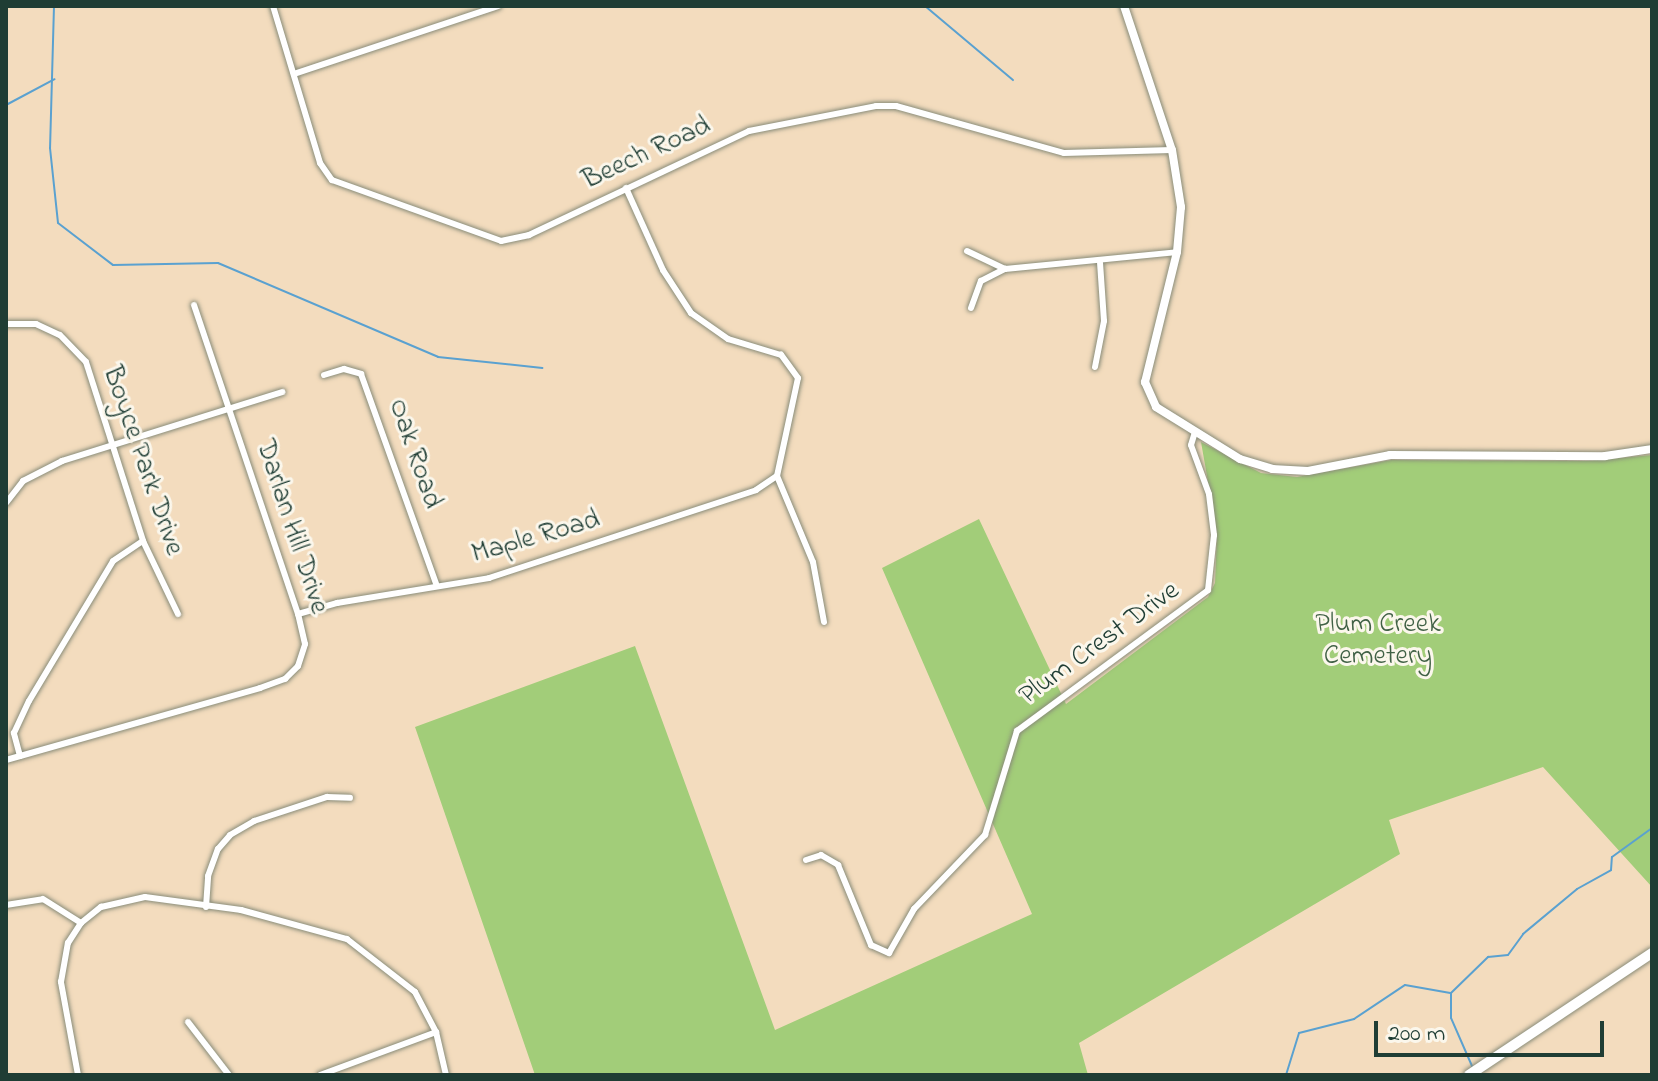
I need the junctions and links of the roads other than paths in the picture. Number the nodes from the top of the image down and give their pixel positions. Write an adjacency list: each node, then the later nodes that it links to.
1 (273, 6): 4 (street, Beech Road)
2 (498, 6): 4 (street)
3 (1124, 6): 5 (street)
4 (294, 74): 6 (street, Beech Road)
5 (1172, 150): 6 (street, Beech Road); 8 (street)
6 (626, 188): 21 (street)
7 (967, 251): 10 (street)
8 (1177, 252): 9 (street); 18 (street)
9 (1100, 263): 10 (street); 14 (street)
10 (1005, 269): 12 (street)
11 (194, 305): 17 (street, Darlan Hill Drive)
12 (971, 308)
13 (6, 324): 19 (street, Boyce Park Drive)
14 (1095, 367)
15 (324, 375): 24 (street, Oak Road)
16 (282, 392): 17 (street)
17 (228, 406): 19 (street); 26 (street, Darlan Hill Drive)
18 (1195, 432): 20 (street); 31 (street, Plum Crest Drive)
19 (113, 446): 22 (street); 23 (street, Boyce Park Drive)
20 (1652, 449)
21 (777, 476): 24 (street, Maple Road); 27 (street)
22 (6, 503)
23 (143, 541): 25 (street, Boyce Park Drive); 28 (street)
24 (436, 584): 26 (street, Maple Road)
25 (178, 614)
26 (298, 614): 28 (street, Darlan Hill Drive)
27 (824, 622)
28 (20, 756): 29 (street, Darlan Hill Drive)
29 (6, 760)
30 (350, 798): 33 (street)
31 (806, 860)
32 (6, 905): 34 (street)
33 (206, 907): 34 (street); 37 (street)
34 (81, 923): 38 (street)
35 (1652, 953): 42 (main road)
36 (188, 1022): 39 (street)
37 (436, 1032): 40 (street); 41 (street)
38 (78, 1075)
39 (229, 1075)
40 (320, 1075)
41 (446, 1075)
42 (1469, 1075)

